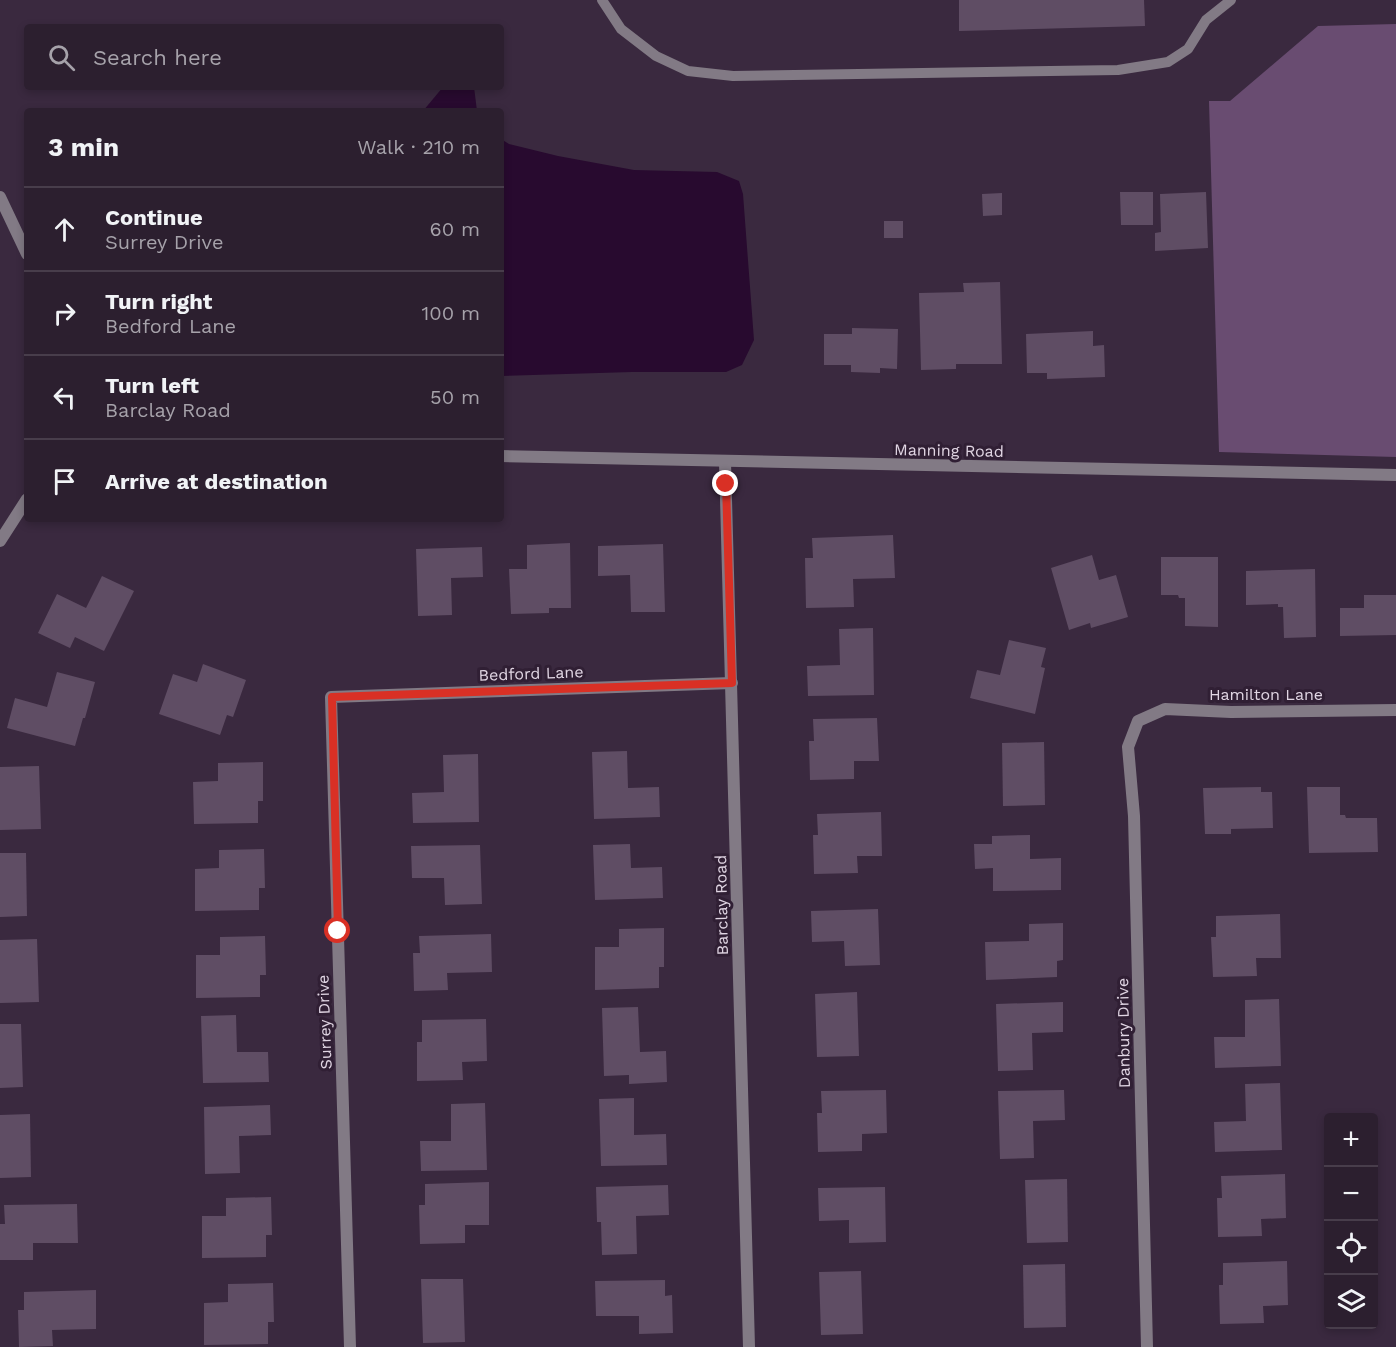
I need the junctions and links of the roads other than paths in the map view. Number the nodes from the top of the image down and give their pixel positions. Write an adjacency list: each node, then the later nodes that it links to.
1 (602, 0): 2 (lane)
2 (1231, 0)
3 (0, 197): 4 (street)
4 (24, 248)
5 (504, 456): 6 (street, Manning Road)
6 (725, 462): 7 (street, Manning Road); 10 (street, Barclay Road)
7 (1396, 475)
8 (24, 504): 9 (street)
9 (0, 541)
10 (732, 683): 11 (street, Bedford Lane); 15 (street, Barclay Road)
11 (332, 697): 14 (street, Surrey Drive)
12 (1396, 711): 13 (street, Hamilton Lane)
13 (1138, 721): 16 (street, Danbury Drive)
14 (350, 1347)
15 (749, 1347)
16 (1147, 1347)

